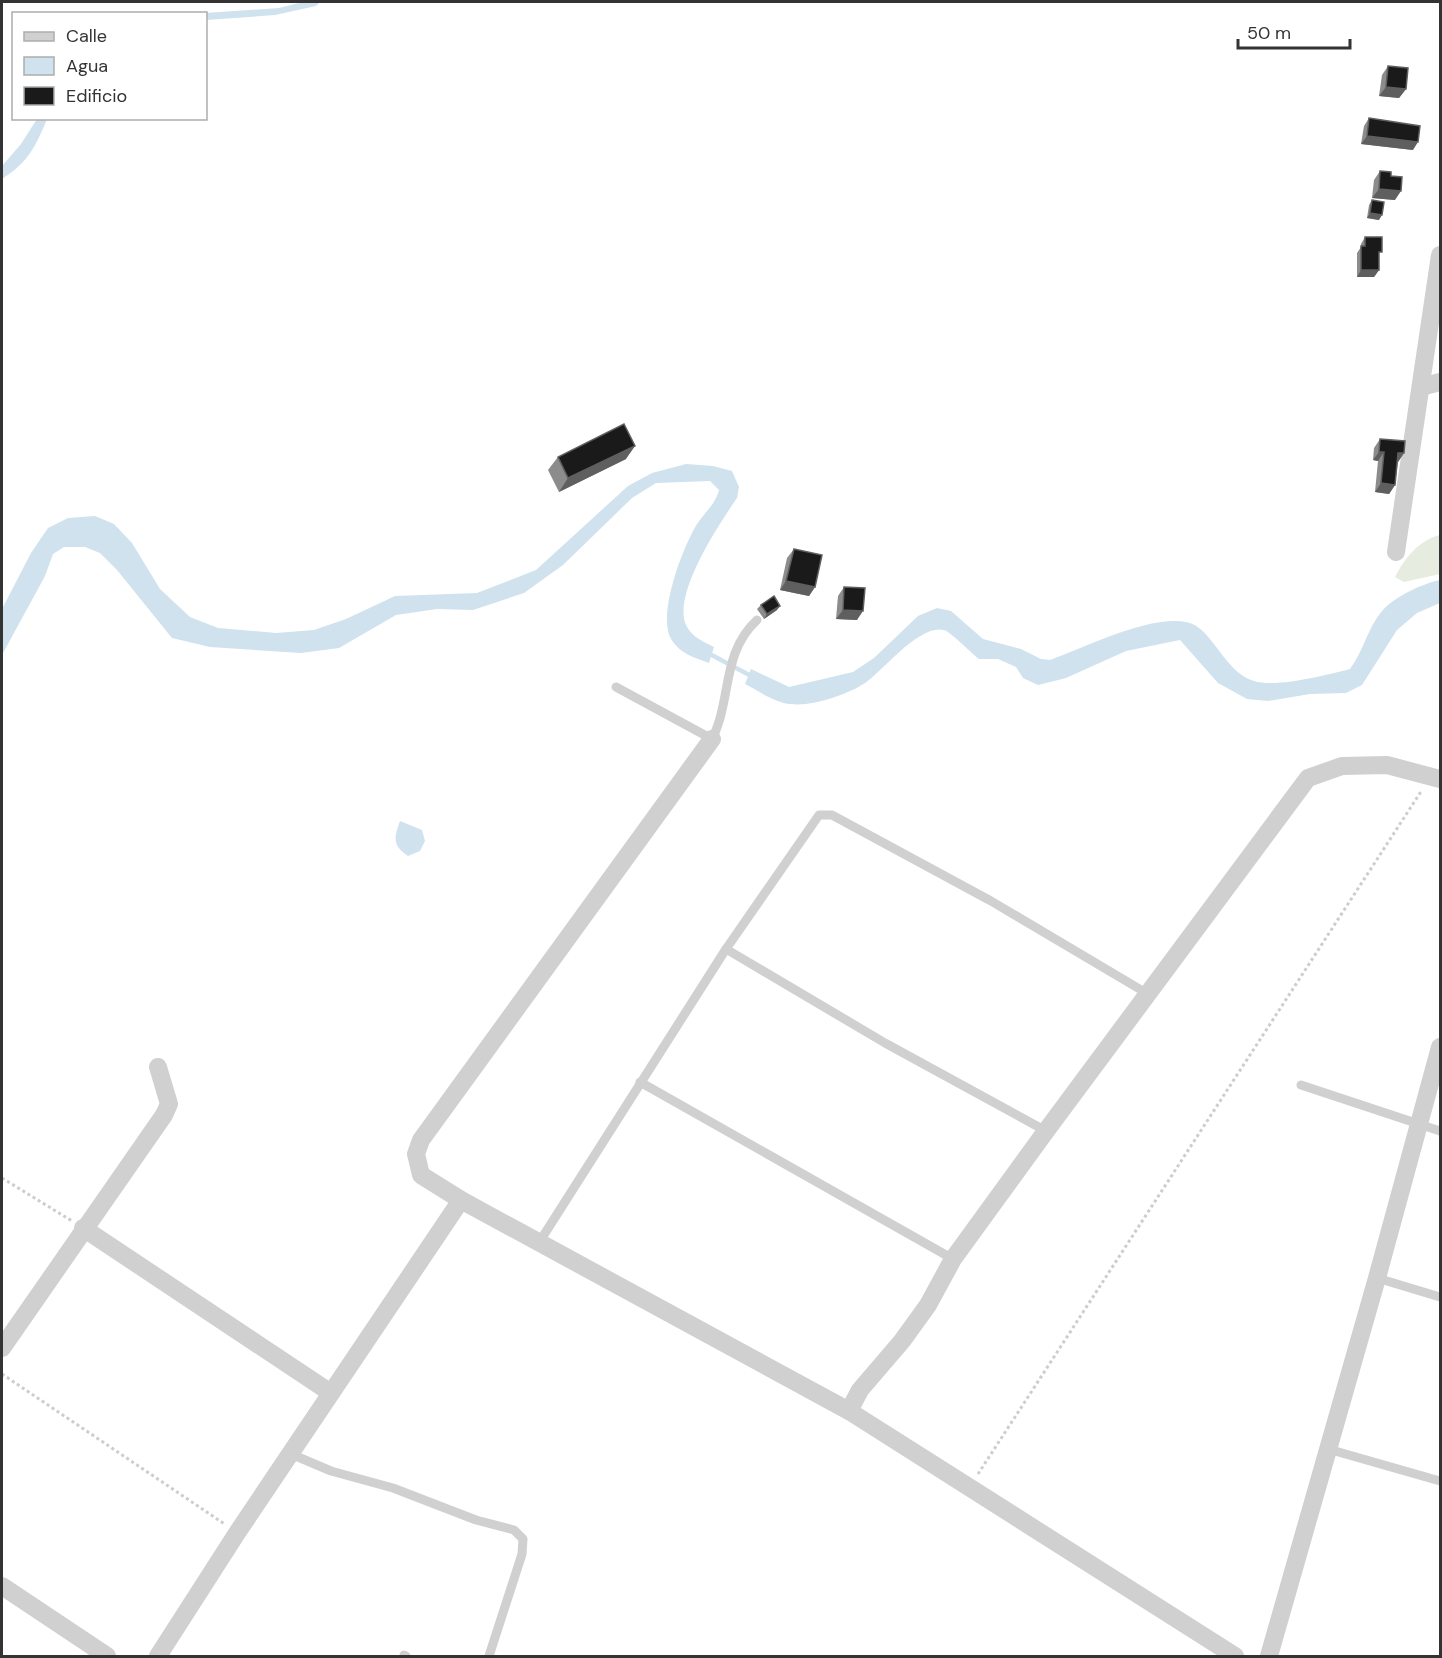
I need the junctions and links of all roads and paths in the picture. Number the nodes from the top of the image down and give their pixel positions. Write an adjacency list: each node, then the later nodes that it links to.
1 (1440, 255): 3 (street)
2 (1440, 382): 3 (street)
3 (1421, 387): 4 (street)
4 (1396, 552)
5 (757, 620): 7 (lane)
6 (616, 687): 7 (lane)
7 (712, 739): 19 (street)
8 (1436, 777): 10 (street); 32 (path)
9 (726, 949): 10 (lane); 13 (lane); 16 (lane)
10 (1148, 994): 16 (street)
11 (1440, 1047): 15 (street)
12 (158, 1067): 20 (street)
13 (640, 1082): 21 (lane); 22 (lane)
14 (1301, 1085): 15 (lane)
15 (1419, 1125): 17 (lane); 23 (street)
16 (1046, 1131): 22 (street)
17 (1440, 1131)
18 (2, 1178): 20 (path)
19 (461, 1200): 21 (street); 27 (street)
20 (83, 1227): 25 (street); 27 (street)
21 (540, 1241): 28 (street)
22 (953, 1259): 28 (street)
23 (1377, 1278): 24 (lane); 29 (street)
24 (1440, 1297)
25 (2, 1348)
26 (2, 1374): 33 (path)
27 (331, 1393): 30 (street)
28 (849, 1411): 32 (street)
29 (1328, 1449): 31 (lane); 39 (street)
30 (291, 1454): 33 (street); 37 (lane)
31 (1440, 1481)
32 (969, 1488): 38 (street)
33 (237, 1533): 36 (street)
34 (2, 1586): 35 (street)
35 (107, 1656)
36 (158, 1656)
37 (489, 1656)
38 (1235, 1656)
39 (1269, 1656)

